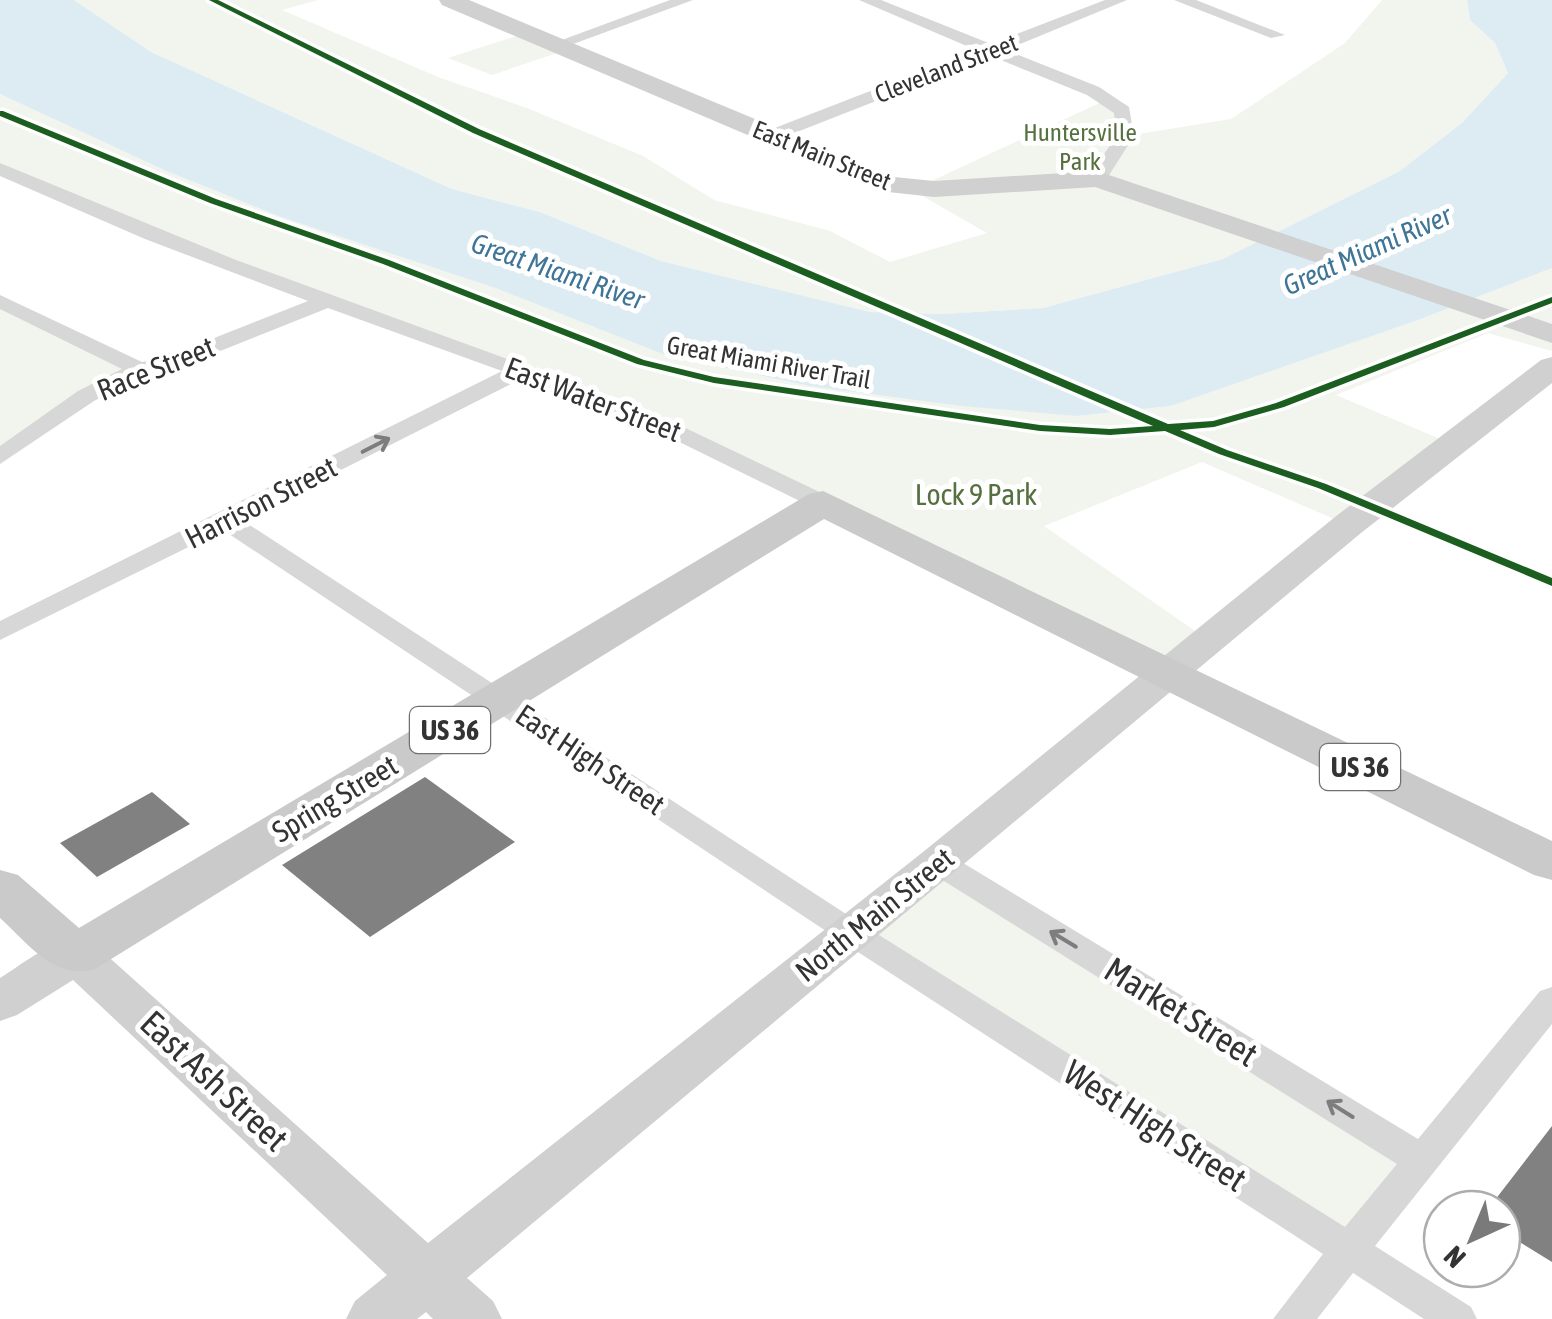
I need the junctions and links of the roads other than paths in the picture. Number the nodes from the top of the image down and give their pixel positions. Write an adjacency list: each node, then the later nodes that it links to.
1 (450, 0): 7 (street, East Main Street)
2 (685, 0): 7 (street)
3 (867, 0): 8 (street)
4 (1120, 0): 8 (street, Cleveland Street)
5 (1182, 0): 6 (street)
6 (1278, 34)
7 (559, 44): 9 (street, East Main Street)
8 (991, 52): 9 (street, Cleveland Street); 11 (street)
9 (772, 135): 11 (street, East Main Street)
10 (0, 169): 13 (street, East Water Street)
11 (1098, 180): 14 (street, East Main Street)
12 (0, 301): 16 (street)
13 (324, 302): 16 (street, Race Street); 17 (street, East Water Street)
14 (1547, 332)
15 (1552, 367): 22 (street, North Main Street)
16 (139, 370): 18 (street, Race Street)
17 (520, 371): 19 (street, East Water Street); 20 (street, Harrison Street, one-way to 17)
18 (0, 457)
19 (823, 503): 22 (main road, East Water Street / US 36); 23 (main road, Spring Street / US 36)
20 (227, 520): 21 (street, Harrison Street); 23 (street, East High Street)
21 (0, 632)
22 (1168, 673): 24 (main road, US 36); 25 (street, North Main Street)
23 (500, 700): 27 (street, East High Street); 28 (main road, Spring Street / US 36)
24 (1552, 862)
25 (939, 863): 27 (street, North Main Street); 31 (street, Market Street, one-way to 25)
26 (0, 888): 28 (main road, East Ash Street)
27 (852, 933): 32 (street, West High Street); 33 (street, North Main Street)
28 (76, 955): 30 (street, Spring Street); 33 (street, East Ash Street)
29 (1552, 1000): 31 (street)
30 (0, 1002)
31 (1423, 1160): 32 (street)
32 (1348, 1250): 36 (street); 37 (street, West High Street)
33 (427, 1276): 34 (street, North Main Street); 35 (street, East Ash Street)
34 (375, 1319)
35 (473, 1319)
36 (1292, 1319)
37 (1457, 1319)

